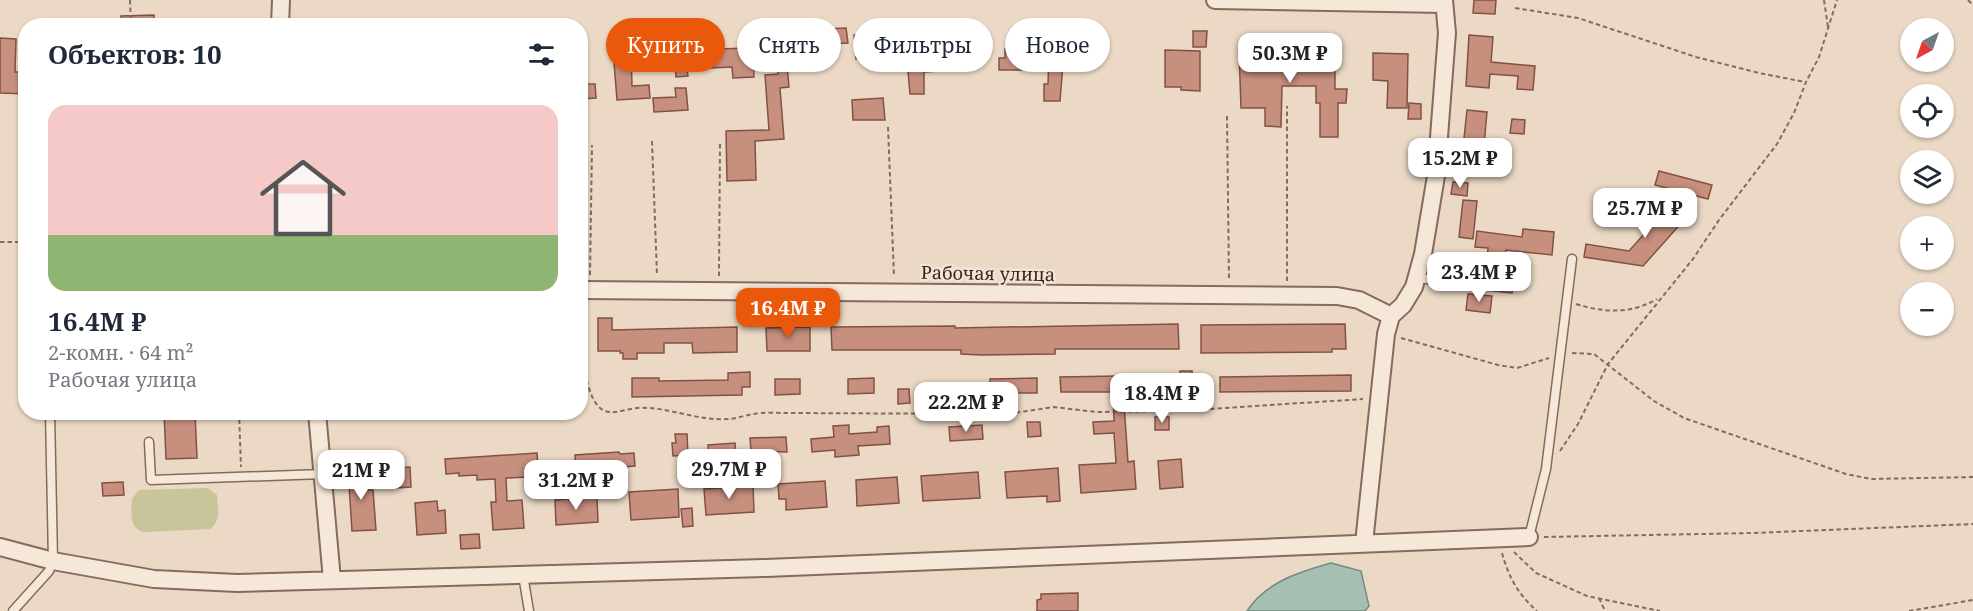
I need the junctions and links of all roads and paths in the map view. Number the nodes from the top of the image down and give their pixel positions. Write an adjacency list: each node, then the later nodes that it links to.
1 (130, 0): 10 (path)
2 (281, 0): 11 (street)
3 (1215, 0): 7 (street)
4 (1824, 0): 12 (path)
5 (1837, 0): 12 (path)
6 (1968, 0): 8 (path)
7 (1444, 2): 24 (street)
8 (1973, 5)
9 (1515, 8): 13 (path)
10 (131, 18)
11 (280, 18)
12 (1829, 30): 13 (path)
13 (1806, 82): 32 (path)
14 (1287, 106): 31 (path)
15 (1227, 116): 30 (path)
16 (888, 128): 29 (path)
17 (652, 141): 27 (path)
18 (720, 141): 28 (path)
19 (592, 145): 20 (path)
20 (588, 228)
21 (0, 242): 22 (path)
22 (18, 242)
23 (1572, 259): 33 (lane)
24 (1416, 278): 25 (lane); 34 (street)
25 (1477, 284)
26 (588, 290): 27 (street, Рабочая улица)
27 (658, 290): 28 (street, Рабочая улица)
28 (719, 290): 29 (street, Рабочая улица)
29 (894, 291): 30 (street, Рабочая улица)
30 (1229, 296): 31 (street, Рабочая улица)
31 (1287, 296): 34 (street, Рабочая улица)
32 (1660, 298): 33 (path); 37 (path)
33 (1567, 301): 36 (lane)
34 (1391, 316): 35 (street)
35 (1386, 334): 36 (path); 39 (street)
36 (1560, 355): 37 (path); 44 (lane)
37 (1608, 364): 44 (path); 47 (path)
38 (588, 379): 39 (path)
39 (1379, 400): 51 (street)
40 (50, 420): 53 (lane)
41 (239, 420): 46 (path)
42 (318, 420): 45 (street)
43 (149, 442): 46 (lane)
44 (1546, 469): 49 (lane)
45 (323, 474): 46 (lane); 55 (street)
46 (242, 477)
47 (1973, 477)
48 (1973, 524): 49 (path)
49 (1529, 537): 50 (street)
50 (1498, 538): 51 (street); 56 (path); 60 (path)
51 (1364, 543): 54 (street)
52 (0, 547): 53 (street)
53 (53, 561): 55 (street); 58 (lane)
54 (523, 574): 55 (street); 59 (lane)
55 (332, 580)
56 (1599, 598): 61 (path); 62 (path)
57 (1973, 600): 63 (path)
58 (13, 611)
59 (529, 611)
60 (1537, 611)
61 (1605, 611)
62 (1660, 611)
63 (1909, 611)

